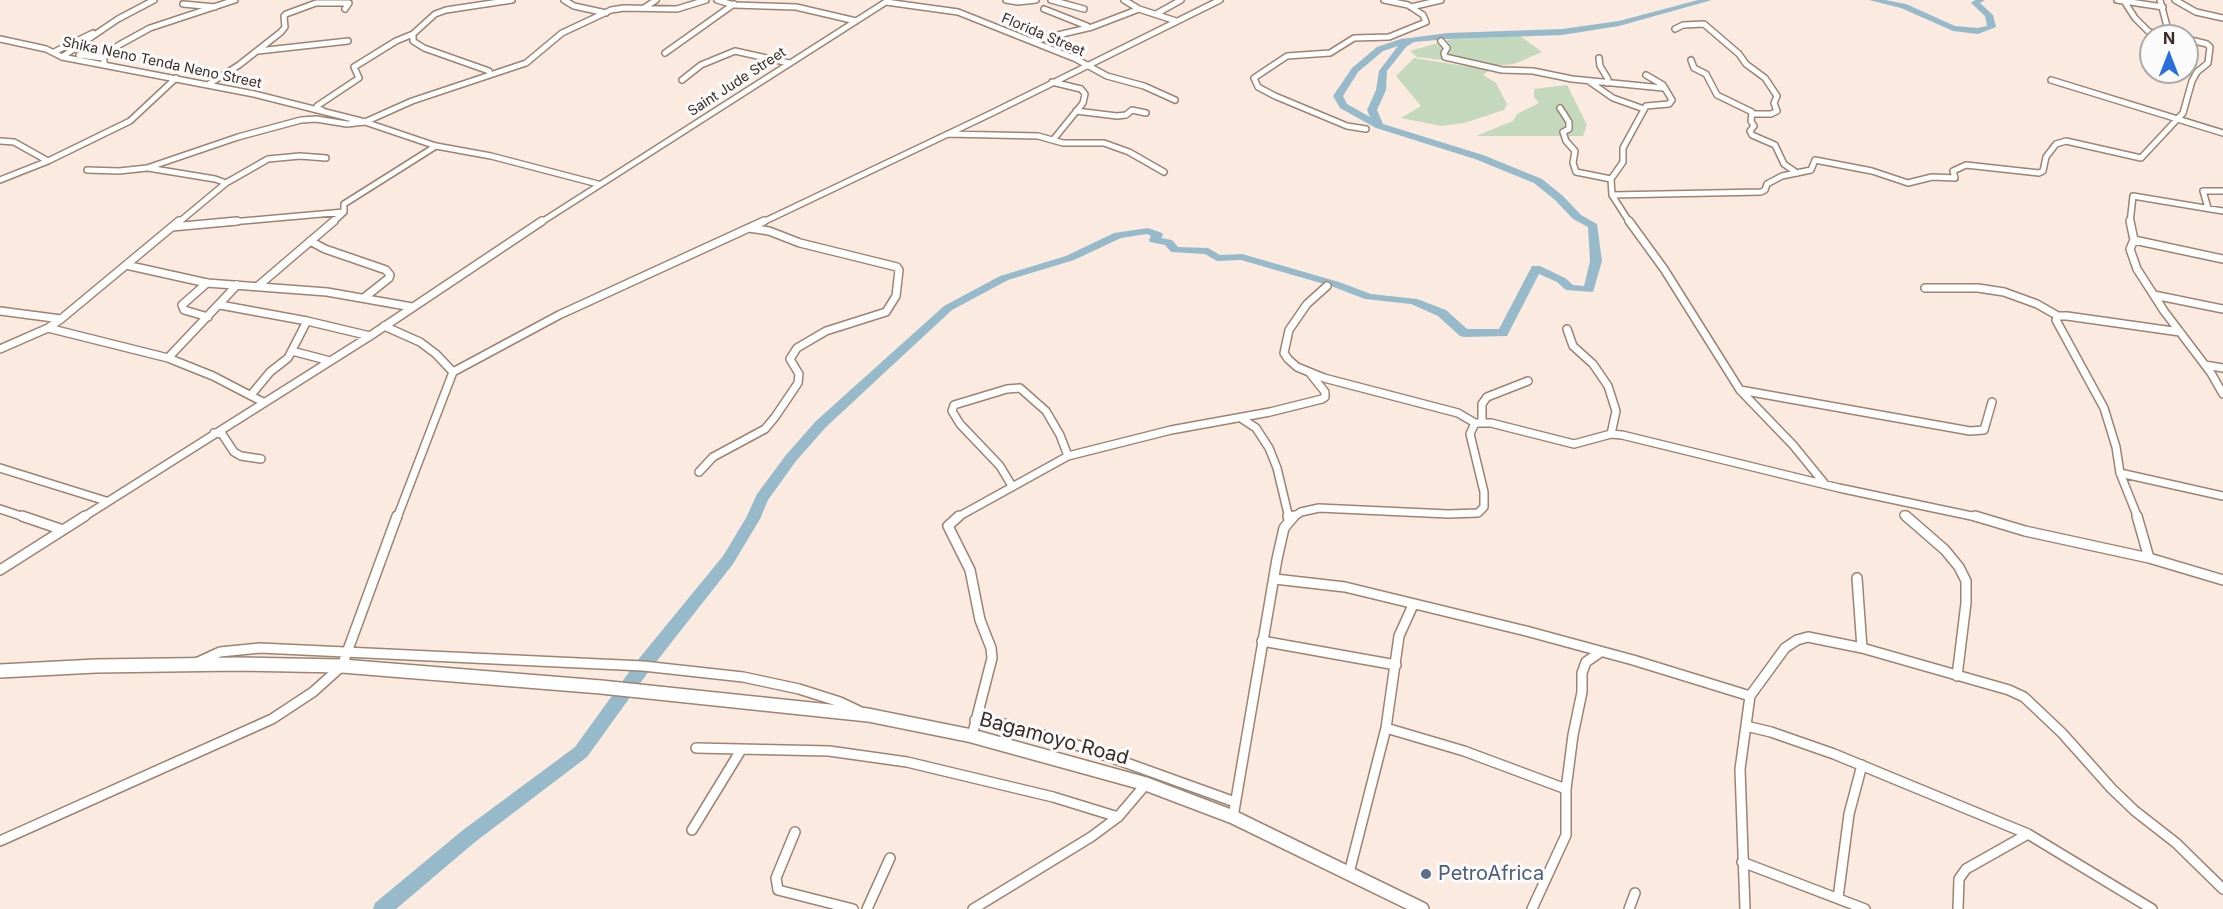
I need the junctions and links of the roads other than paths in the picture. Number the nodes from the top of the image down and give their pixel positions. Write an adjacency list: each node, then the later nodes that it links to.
1 (154, 0): 41 (street)
2 (235, 0): 24 (street)
3 (512, 0): 42 (street)
4 (564, 0): 32 (street)
5 (656, 0): 27 (street)
6 (706, 0): 27 (street)
7 (717, 0): 23 (street)
8 (740, 0): 23 (street)
9 (1006, 0): 10 (street)
10 (1036, 0)
11 (1050, 0): 30 (street)
12 (1124, 0): 31 (street)
13 (1181, 0): 33 (street)
14 (1220, 0): 36 (street)
15 (1384, 0): 25 (street)
16 (1441, 0): 25 (street)
17 (2117, 0): 21 (street)
18 (2160, 0): 26 (street)
19 (2175, 0): 34 (street)
20 (887, 1): 35 (street, Saint Jude Street); 45 (street, Florida Street)
21 (2124, 1): 26 (street); 37 (street)
22 (183, 4): 24 (street)
23 (734, 4): 35 (street); 51 (street)
24 (217, 7): 53 (street)
25 (1411, 7): 79 (street)
26 (2163, 7): 38 (street)
27 (644, 8): 32 (street)
28 (345, 9): 50 (street)
29 (1044, 9): 39 (street)
30 (1084, 9)
31 (1139, 9): 33 (street); 39 (street)
32 (606, 13): 60 (street)
33 (1156, 14): 36 (street)
34 (2223, 18)
35 (856, 21): 56 (street, Saint Jude Street)
36 (1176, 21): 58 (street)
37 (2141, 24)
38 (2167, 24)
39 (1092, 27): 45 (street)
40 (1675, 29): 76 (street)
41 (102, 30): 48 (street); 49 (street)
42 (413, 34): 60 (street); 78 (street)
43 (0, 39): 49 (street, Shika Neno Tenda Neno Street)
44 (348, 41): 50 (street)
45 (1032, 41): 58 (street, Florida Street)
46 (1441, 41): 65 (street)
47 (2199, 42): 59 (street)
48 (77, 48): 49 (street); 52 (street)
49 (53, 51): 52 (street, Shika Neno Tenda Neno Street)
50 (256, 52): 68 (street)
51 (665, 53)
52 (64, 56): 53 (street); 57 (street, Shika Neno Tenda Neno Street)
53 (103, 58): 57 (street)
54 (1599, 58): 67 (street)
55 (1691, 60): 76 (street)
56 (789, 63): 63 (street); 94 (street, Saint Jude Street)
57 (105, 64): 62 (street, Shika Neno Tenda Neno Street)
58 (1087, 67): 66 (street); 71 (street, Florida Street)
59 (2199, 70)
60 (490, 75): 78 (street)
61 (1646, 75): 70 (street)
62 (176, 78): 68 (street, Shika Neno Tenda Neno Street); 86 (street)
63 (682, 80)
64 (2051, 80): 77 (street)
65 (1589, 81): 67 (street); 73 (street)
66 (1052, 82): 74 (street); 80 (street)
67 (1607, 82): 70 (street)
68 (209, 84): 78 (street, Shika Neno Tenda Neno Street)
69 (2191, 84): 77 (street)
70 (1663, 88): 73 (street)
71 (1175, 100)
72 (1560, 108): 91 (street)
73 (1644, 109): 91 (street)
74 (1076, 111): 75 (street); 82 (street)
75 (1146, 113)
76 (1754, 114): 90 (street)
77 (2177, 121): 81 (street); 90 (street)
78 (366, 122): 84 (street, Shika Neno Tenda Neno Street); 87 (street)
79 (1366, 129)
80 (947, 134): 82 (street); 100 (street)
81 (2223, 134)
82 (1053, 140): 89 (street)
83 (0, 141): 86 (street)
84 (436, 146): 94 (street, Shika Neno Tenda Neno Street); 99 (street)
85 (327, 158): 93 (street)
86 (48, 161): 92 (street)
87 (147, 168): 88 (street); 93 (street)
88 (87, 170)
89 (1164, 172)
90 (1797, 173): 96 (street)
91 (1611, 179): 96 (street)
92 (0, 180)
93 (226, 183): 101 (street)
94 (598, 184): 116 (street, Saint Jude Street)
95 (2223, 191): 97 (street)
96 (1612, 195): 137 (street)
97 (2208, 208): 98 (street); 104 (street)
98 (2223, 211)
99 (344, 212): 101 (street); 105 (street)
100 (764, 220): 102 (street); 103 (street)
101 (170, 227): 107 (street)
102 (749, 228): 103 (street); 134 (street)
103 (769, 231): 149 (street)
104 (2134, 240): 106 (street); 113 (street)
105 (310, 241): 110 (street); 114 (street)
106 (2223, 259)
107 (126, 266): 108 (street); 121 (street)
108 (207, 283): 109 (street); 120 (street)
109 (237, 285): 110 (street); 115 (street)
110 (258, 286): 114 (street)
111 (1327, 286): 135 (street)
112 (1925, 288): 119 (street)
113 (2154, 295): 117 (street); 126 (street)
114 (365, 297): 116 (street)
115 (220, 305): 120 (street); 122 (street)
116 (412, 307): 123 (street, Saint Jude Street)
117 (2223, 309)
118 (0, 311): 121 (street)
119 (2058, 316): 126 (street); 150 (street)
120 (208, 317): 130 (street)
121 (61, 320): 124 (street)
122 (307, 321): 127 (street); 129 (street)
123 (384, 326): 127 (street, Saint Jude Street); 134 (street)
124 (48, 328): 128 (street); 130 (street)
125 (1567, 328): 145 (street)
126 (2180, 332): 132 (street)
127 (370, 336): 131 (street, Saint Jude Street)
128 (0, 349)
129 (292, 351): 131 (street); 139 (street)
130 (168, 358): 139 (street)
131 (330, 361): 140 (street, Saint Jude Street)
132 (2205, 365): 133 (street); 138 (street)
133 (2223, 368)
134 (453, 372): 167 (street)
135 (1308, 372): 142 (street); 143 (street)
136 (1528, 381): 143 (street)
137 (1740, 390): 141 (street); 151 (street)
138 (2223, 394)
139 (251, 395): 140 (street)
140 (263, 402): 144 (street, Saint Jude Street)
141 (1992, 402)
142 (1241, 418): 146 (street); 157 (street)
143 (1479, 422): 145 (street); 157 (street)
144 (214, 433): 147 (street); 154 (street, Saint Jude Street)
145 (1611, 434): 151 (street)
146 (1068, 456): 152 (street); 152 (street)
147 (261, 459)
148 (0, 468): 154 (street)
149 (699, 472)
150 (2120, 473): 153 (street); 159 (street)
151 (1824, 483): 159 (street)
152 (1012, 486): 176 (street)
153 (2223, 496)
154 (106, 501): 158 (street, Saint Jude Street)
155 (0, 509): 158 (street)
156 (1904, 514): 173 (street)
157 (1288, 520): 162 (street)
158 (63, 530): 160 (street, Saint Jude Street)
159 (2149, 558): 163 (street)
160 (2, 568)
161 (1857, 578): 166 (street)
162 (1275, 579): 164 (street); 165 (street)
163 (2223, 580)
164 (1413, 606): 168 (street); 170 (street)
165 (1262, 641): 170 (street); 185 (street)
166 (1863, 648): 173 (street); 174 (street)
167 (348, 651): 169 (street); 171 (street); 175 (street)
168 (1599, 652): 174 (street); 184 (street)
169 (192, 665): 171 (highway, Bagamoyo Road); 172 (highway, Bagamoyo Road)
170 (1396, 665): 178 (street)
171 (342, 666): 175 (highway, Bagamoyo Road); 190 (street)
172 (0, 671)
173 (1957, 676): 194 (street)
174 (1750, 696): 177 (street)
175 (868, 716): 179 (highway, Bagamoyo Road)
176 (975, 720): 179 (street); 185 (street)
177 (1746, 726): 182 (street); 192 (street)
178 (1386, 728): 184 (street); 193 (street)
179 (972, 736): 183 (highway, Bagamoyo Road)
180 (696, 748): 181 (street)
181 (741, 750): 186 (street); 187 (street)
182 (1862, 765): 189 (street); 196 (street)
183 (1146, 784): 185 (highway, Bagamoyo Road); 186 (street)
184 (1566, 789): 202 (street)
185 (1234, 810): 193 (highway, Bagamoyo Road)
186 (1118, 817): 198 (street)
187 (692, 830)
188 (795, 832): 199 (street)
189 (2028, 834): 206 (street); 207 (street)
190 (0, 841)
191 (890, 858): 200 (street)
192 (1742, 862): 196 (street); 204 (street)
193 (1349, 873): 197 (highway, Bagamoyo Road)
194 (2223, 889)
195 (1635, 893): 203 (street)
196 (1838, 898): 205 (street)
197 (1407, 905): 201 (highway, Bagamoyo Road)
198 (976, 908)
199 (853, 909)
200 (867, 909)
201 (1422, 909)
202 (1532, 909)
203 (1629, 909)
204 (1745, 909)
205 (1865, 909)
206 (1958, 909)
207 (2152, 909)

